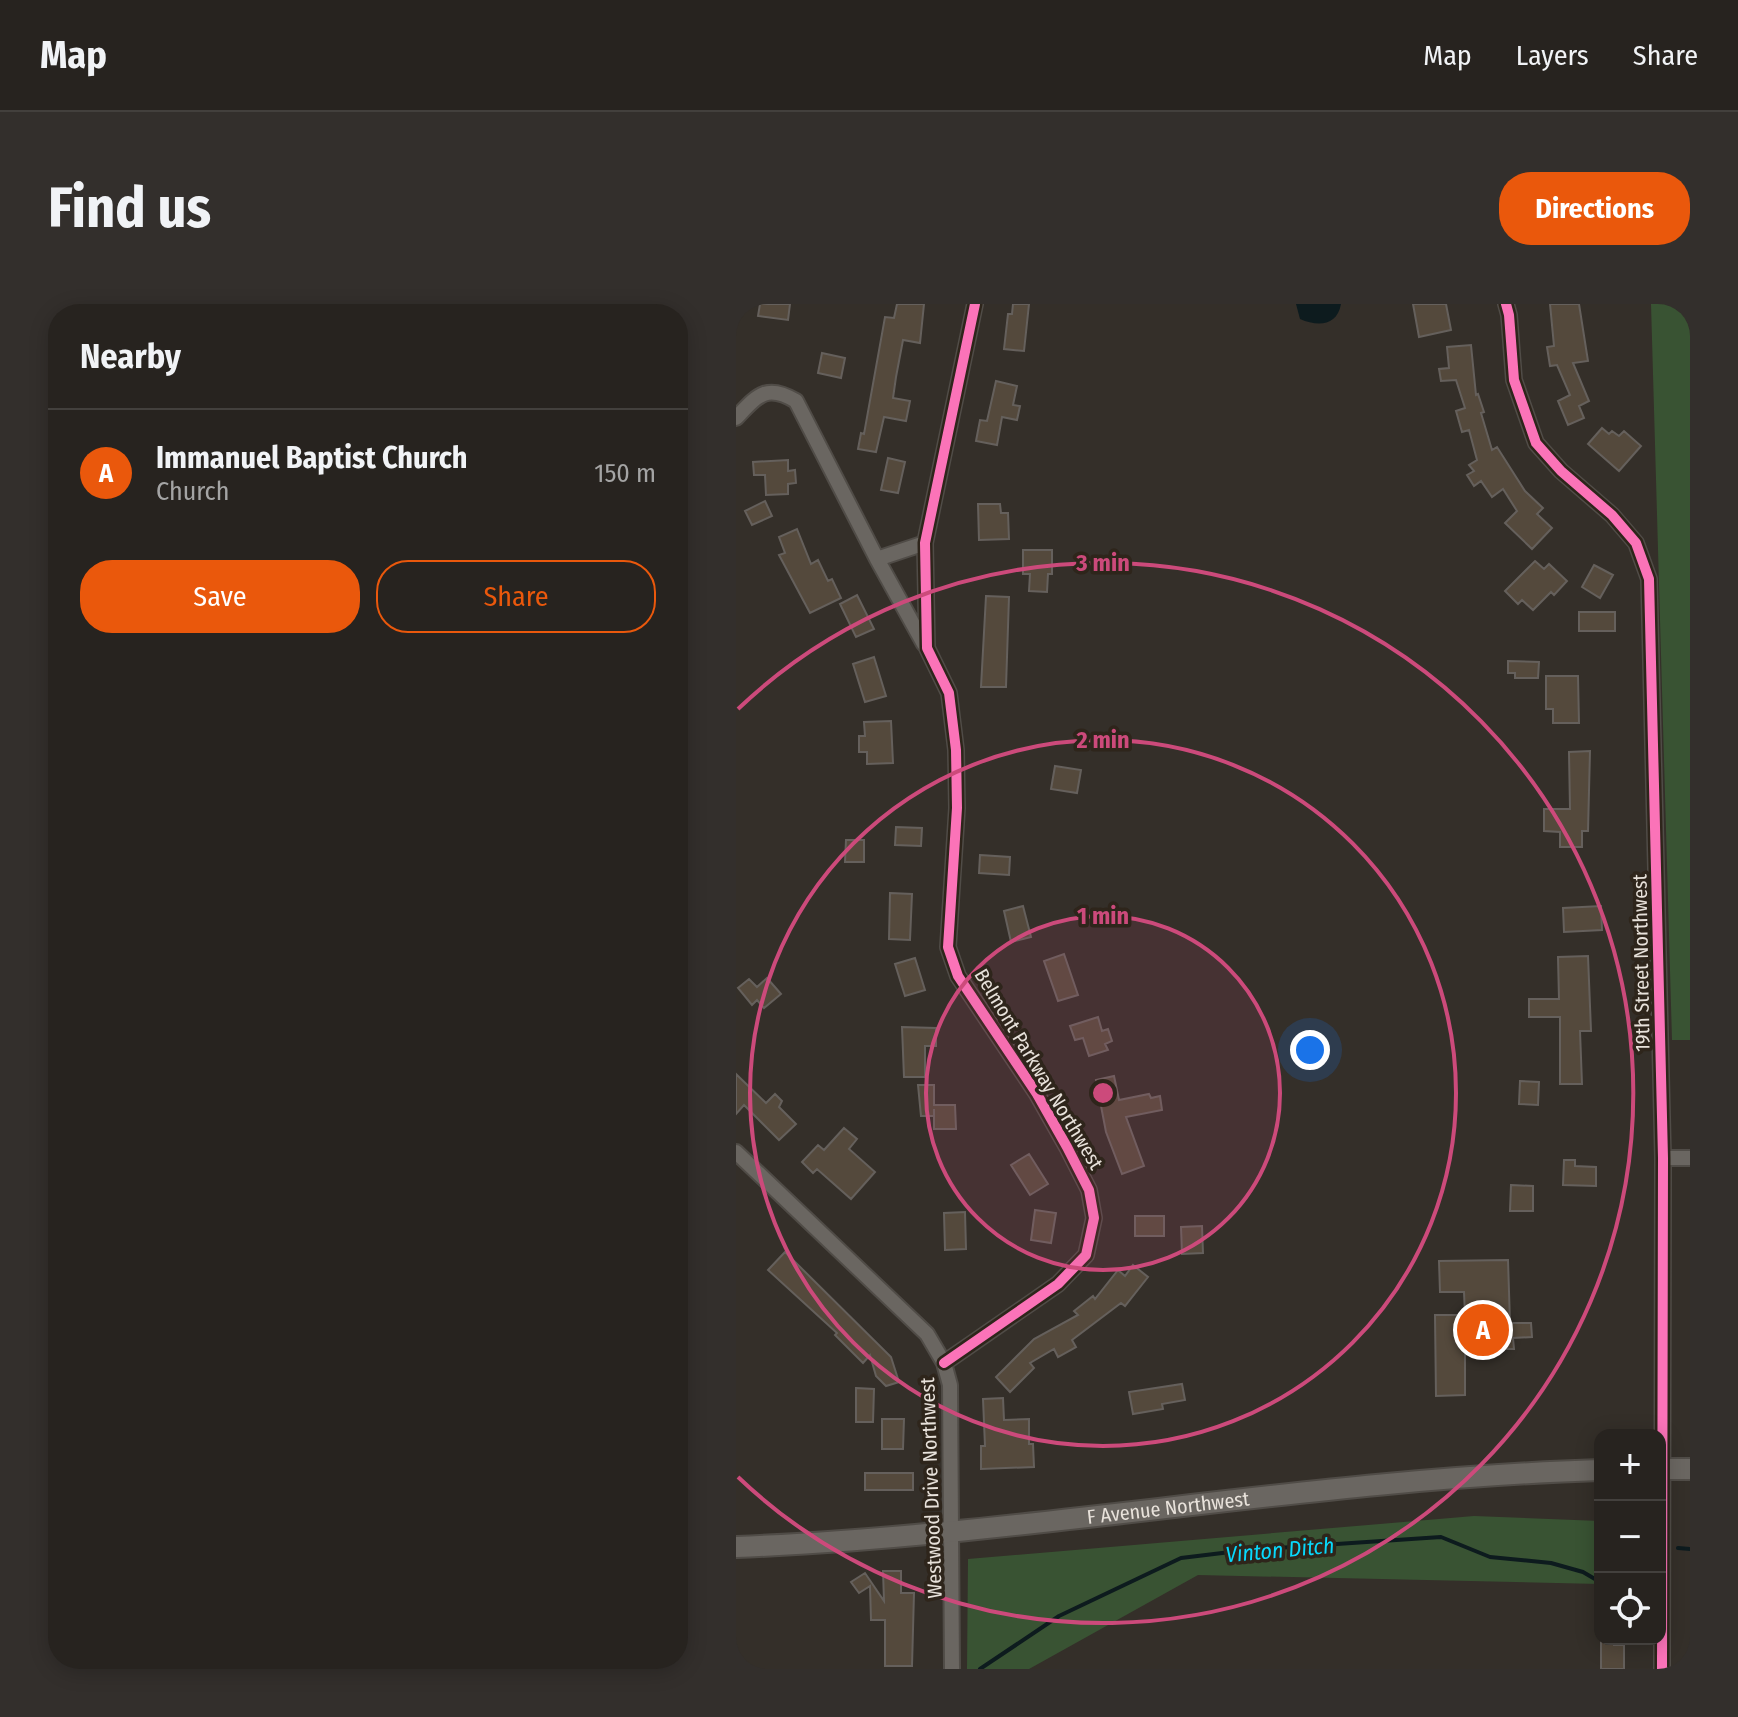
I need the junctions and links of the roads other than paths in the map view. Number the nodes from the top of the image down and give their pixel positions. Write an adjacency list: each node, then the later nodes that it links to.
1 (975, 304): 4 (street, Belmont Parkway Northwest)
2 (1506, 304): 8 (street, 19th Street Northwest)
3 (736, 418): 5 (street)
4 (925, 543): 5 (street); 6 (street, Belmont Parkway Northwest)
5 (877, 559): 6 (street)
6 (927, 648): 10 (street, Belmont Parkway Northwest)
7 (736, 1152): 10 (street, Westwood Drive Northwest)
8 (1663, 1158): 9 (street); 11 (street, 19th Street Northwest)
9 (1690, 1158)
10 (944, 1363): 16 (street, Westwood Drive Northwest)
11 (1660, 1429)
12 (1666, 1469): 13 (main road)
13 (1690, 1469)
14 (1594, 1470): 16 (main road, F Avenue Northwest)
15 (1660, 1501): 19 (street, 19th Street Northwest)
16 (952, 1533): 17 (main road, F Avenue Northwest); 18 (street, Westwood Drive Northwest)
17 (736, 1547)
18 (952, 1669)
19 (1662, 1669)

